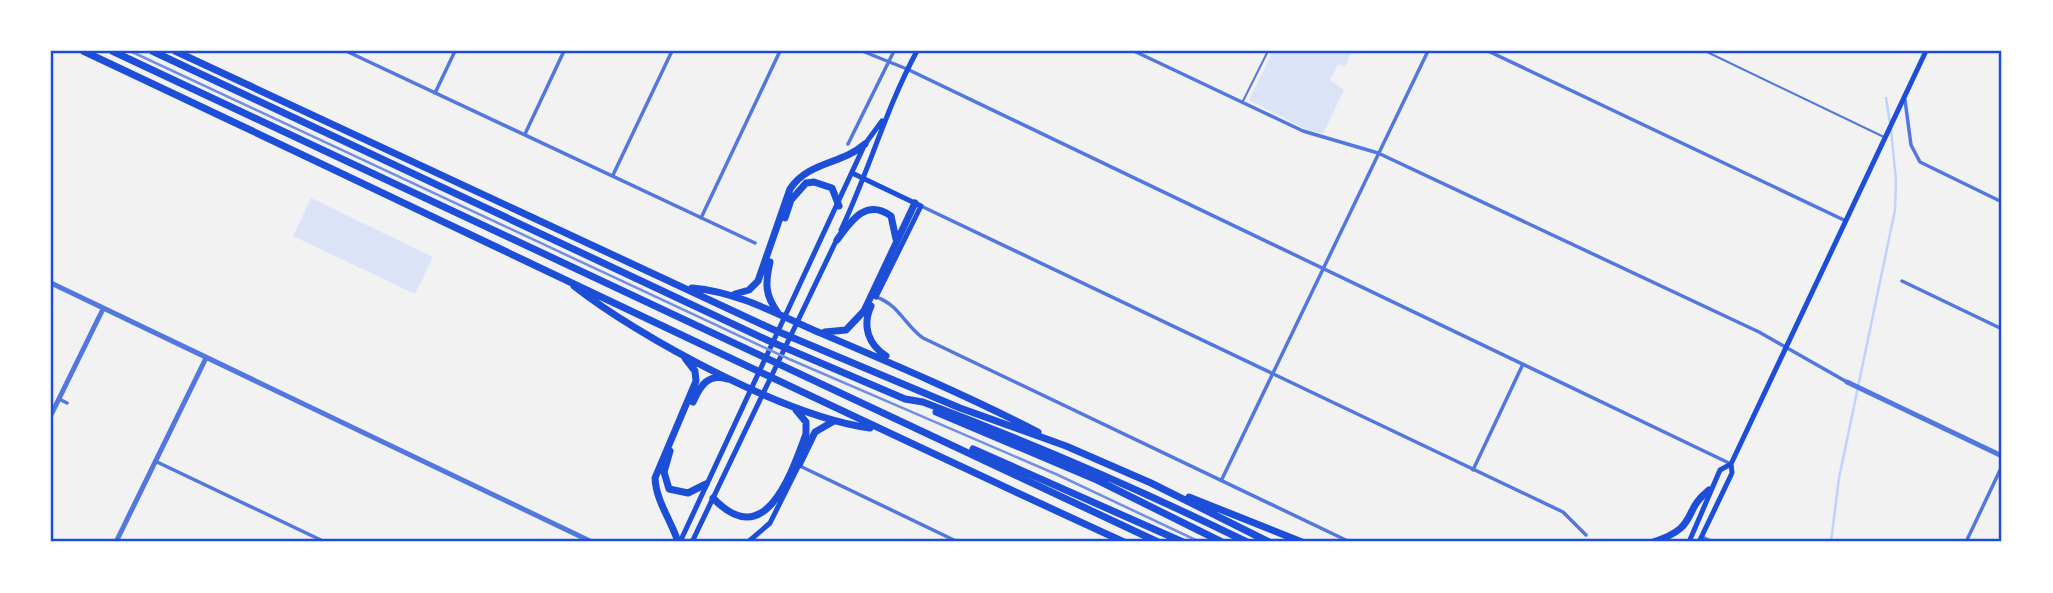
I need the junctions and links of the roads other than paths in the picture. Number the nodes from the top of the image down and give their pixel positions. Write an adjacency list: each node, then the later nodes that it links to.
1 (83, 51): 42 (highway)
2 (112, 51): 64 (highway)
3 (152, 51): 62 (highway)
4 (175, 51): 45 (highway)
5 (347, 51): 21 (street)
6 (456, 51): 21 (street)
7 (564, 51): 25 (street)
8 (672, 51): 31 (street)
9 (780, 51): 36 (street)
10 (862, 51): 19 (street)
11 (894, 51): 19 (street)
12 (917, 51): 20 (main road)
13 (1134, 51): 23 (street)
14 (1268, 51): 23 (lane)
15 (1428, 51): 29 (street)
16 (1488, 51): 37 (street)
17 (1705, 51): 26 (lane)
18 (1926, 51): 22 (main road)
19 (889, 63): 20 (street); 27 (street)
20 (907, 69): 24 (main road); 41 (street)
21 (435, 94): 25 (street)
22 (1904, 98): 26 (main road); 33 (street)
23 (1243, 102): 29 (street)
24 (886, 116): 28 (main road); 32 (main road)
25 (524, 135): 31 (street)
26 (1884, 137): 37 (main road)
27 (848, 144)
28 (865, 144): 30 (main road); 46 (highway)
29 (1378, 153): 41 (street); 52 (street)
30 (852, 173): 32 (main road); 35 (main road)
31 (613, 176): 36 (street)
32 (865, 179): 34 (main road); 38 (main road)
33 (2002, 202)
34 (918, 204): 39 (highway); 47 (main road); 57 (street)
35 (839, 206): 49 (highway); 77 (main road)
36 (701, 218): 40 (street)
37 (1846, 221): 52 (main road)
38 (837, 240): 39 (highway); 79 (main road)
39 (895, 240): 51 (highway)
40 (755, 243)
41 (1323, 269): 56 (street); 57 (street)
42 (562, 277): 53 (highway); 67 (highway)
43 (1902, 281): 50 (street)
44 (51, 283): 48 (street)
45 (684, 288): 46 (highway); 68 (highway)
46 (726, 294): 49 (highway)
47 (876, 297): 55 (highway); 75 (street)
48 (103, 309): 54 (street); 61 (street)
49 (778, 313): 51 (highway)
50 (2002, 329)
51 (816, 331): 55 (highway)
52 (1786, 349): 58 (street); 71 (main road)
53 (677, 351): 59 (highway); 86 (highway)
54 (206, 358): 70 (street); 85 (street)
55 (898, 364): 68 (highway)
56 (1523, 364): 71 (street); 74 (street)
57 (1273, 374): 74 (street); 75 (street)
58 (1847, 382): 69 (street)
59 (745, 384): 60 (highway); 77 (highway)
60 (773, 397): 66 (highway); 79 (highway)
61 (59, 399): 63 (street); 65 (street)
62 (905, 399): 94 (highway); 95 (highway)
63 (68, 403)
64 (873, 407): 92 (highway); 93 (highway)
65 (51, 415)
66 (834, 421): 67 (highway); 72 (highway)
67 (879, 430): 91 (highway)
68 (1066, 446): 76 (highway)
69 (2002, 456)
70 (155, 461): 83 (street); 84 (street)
71 (1731, 464): 78 (main road); 82 (main road)
72 (799, 465): 80 (street); 88 (main road)
73 (2002, 466): 102 (street)
74 (1473, 470): 81 (street)
75 (1222, 479): 98 (street)
76 (1151, 483): 96 (highway); 97 (highway)
77 (706, 484): 86 (main road)
78 (1709, 490): 99 (highway); 100 (main road)
79 (712, 498): 87 (main road)
80 (944, 535): 89 (street); 90 (street)
81 (1586, 535)
82 (1700, 540): 101 (street)
83 (116, 542)
84 (325, 542)
85 (592, 542)
86 (679, 542)
87 (692, 542)
88 (748, 542)
89 (941, 542)
90 (958, 542)
91 (1125, 542)
92 (1158, 542)
93 (1183, 542)
94 (1222, 542)
95 (1247, 542)
96 (1269, 542)
97 (1302, 542)
98 (1350, 542)
99 (1653, 542)
100 (1689, 542)
101 (1713, 542)
102 (1966, 542)

